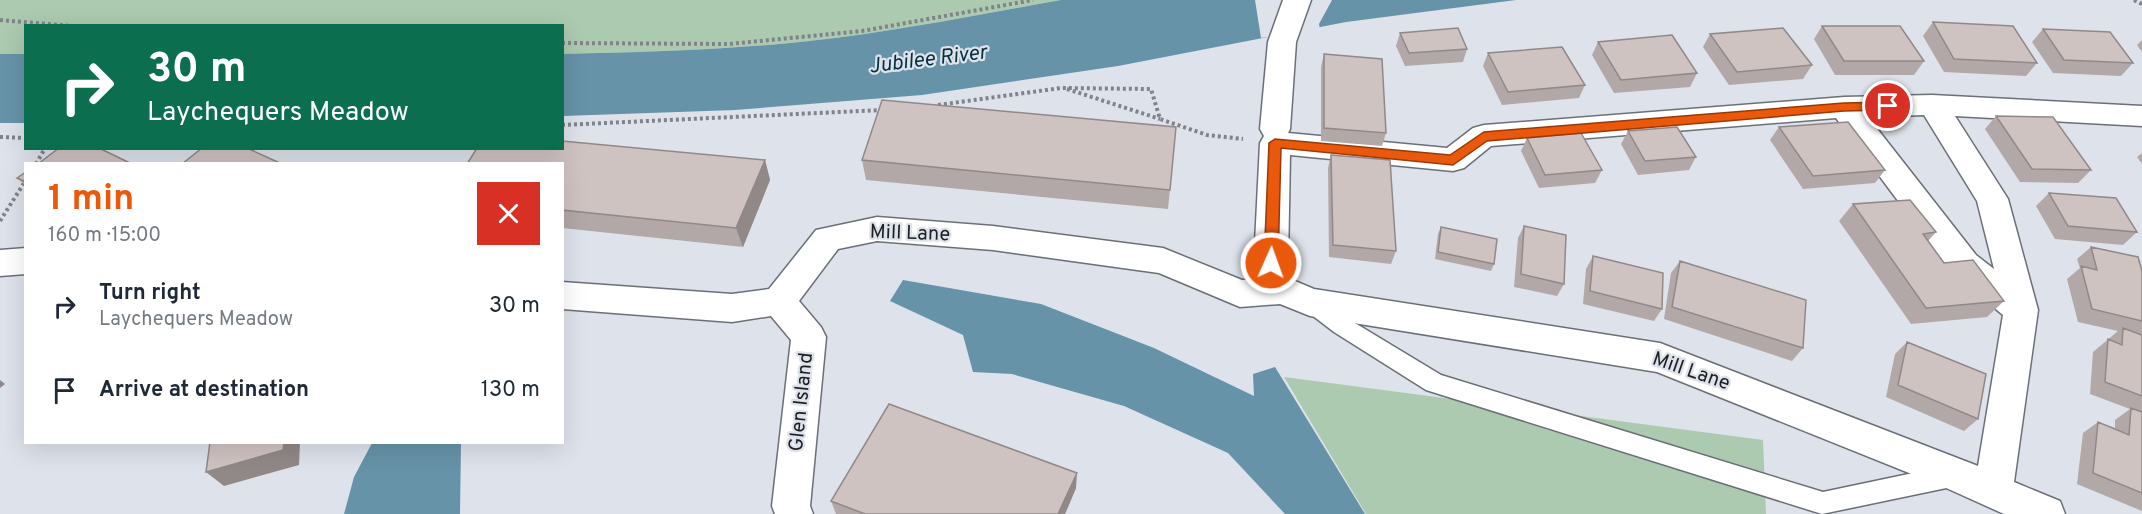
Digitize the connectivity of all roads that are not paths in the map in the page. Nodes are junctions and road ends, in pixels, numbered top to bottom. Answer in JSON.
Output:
{"nodes":[{"id":1,"x":1297,"y":0,"type":"edge"},
{"id":2,"x":1932,"y":105,"type":"junction"},
{"id":3,"x":1844,"y":107,"type":"junction"},
{"id":4,"x":2142,"y":116,"type":"edge"},
{"id":5,"x":1275,"y":136,"type":"junction"},
{"id":6,"x":24,"y":261,"type":"edge"},
{"id":7,"x":0,"y":263,"type":"edge"},
{"id":8,"x":564,"y":295,"type":"edge"},
{"id":9,"x":1296,"y":296,"type":"junction"},
{"id":10,"x":779,"y":301,"type":"junction"},
{"id":11,"x":2021,"y":310,"type":"junction"},
{"id":12,"x":1957,"y":475,"type":"junction"},
{"id":13,"x":1993,"y":491,"type":"junction"},
{"id":14,"x":794,"y":514,"type":"edge"},
{"id":15,"x":2046,"y":514,"type":"edge"}],
"edges":[{"from":1,"to":5,"type":"street"},
{"from":2,"to":3,"type":"street"},
{"from":2,"to":4,"type":"street"},
{"from":2,"to":11,"type":"street"},
{"from":3,"to":5,"type":"street"},
{"from":3,"to":11,"type":"street"},
{"from":5,"to":9,"type":"street"},
{"from":6,"to":7,"type":"street"},
{"from":8,"to":10,"type":"street"},
{"from":9,"to":10,"type":"street","name":"Mill Lane"},
{"from":9,"to":12,"type":"street","name":"Mill Lane"},
{"from":9,"to":12,"type":"lane"},
{"from":10,"to":14,"type":"street","name":"Glen Island"},
{"from":11,"to":13,"type":"street"},
{"from":12,"to":13,"type":"street","name":"Mill Lane"},
{"from":13,"to":15,"type":"street","name":"Mill Lane"}]}
